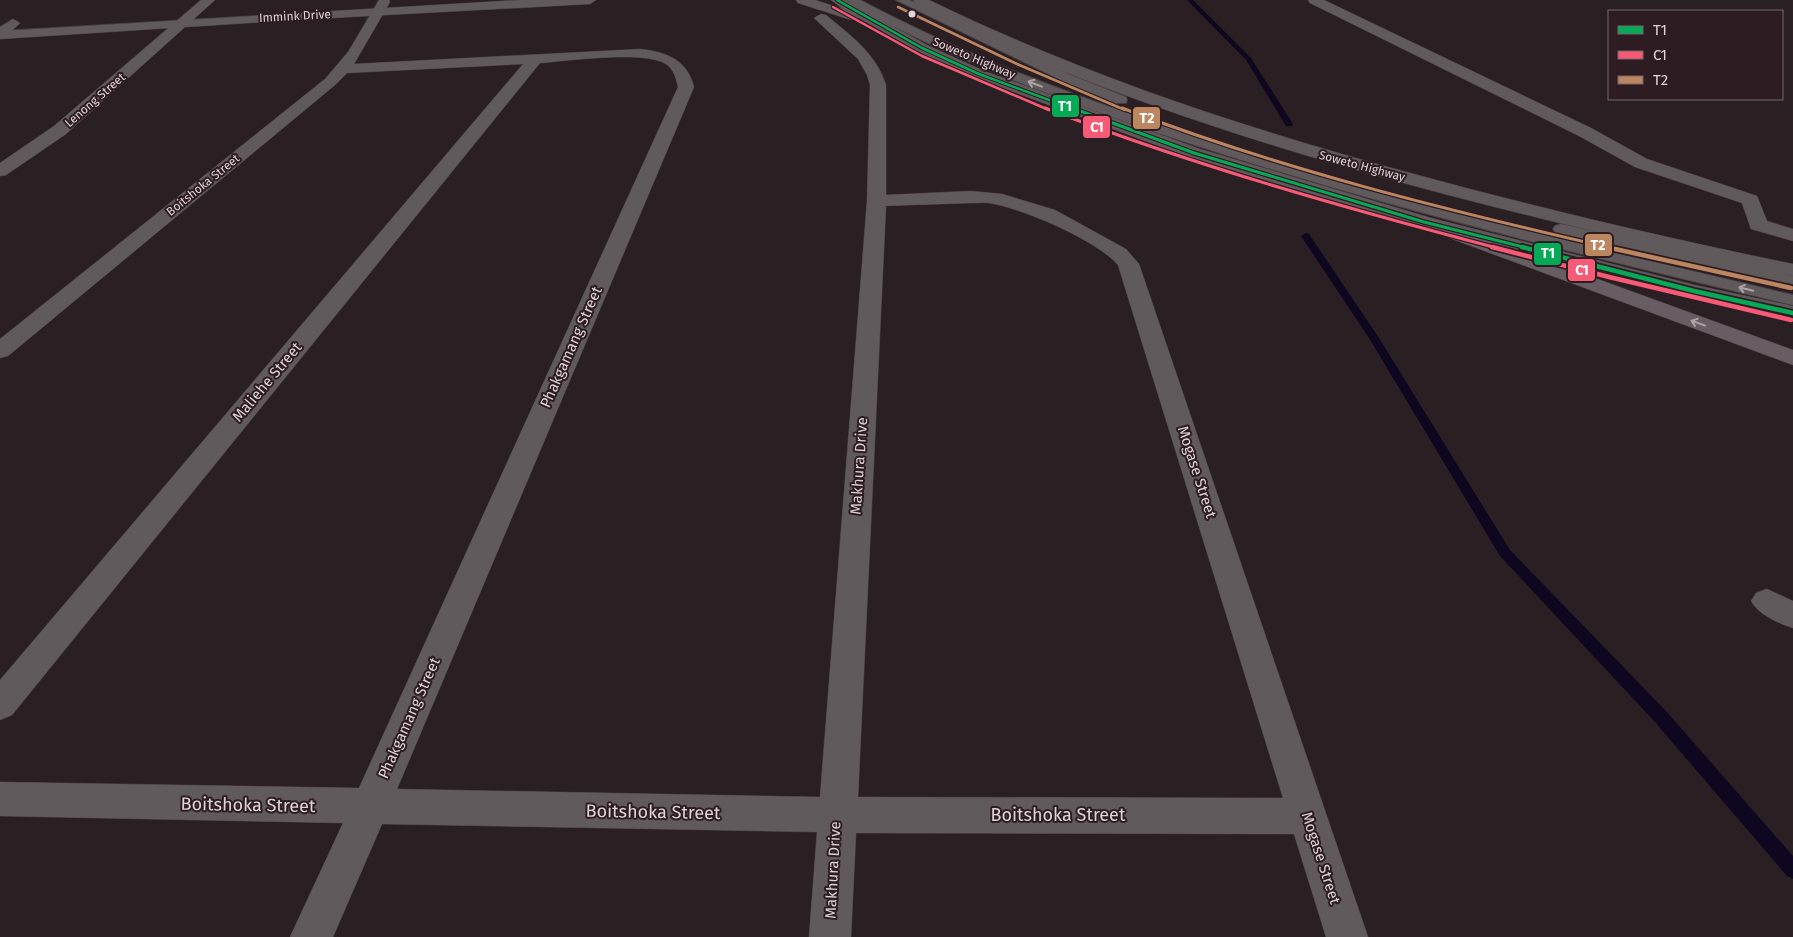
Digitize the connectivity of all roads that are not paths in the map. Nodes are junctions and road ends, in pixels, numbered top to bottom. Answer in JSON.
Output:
{"nodes":[{"id":1,"x":209,"y":0,"type":"edge"},
{"id":2,"x":413,"y":0,"type":"edge"},
{"id":3,"x":590,"y":0,"type":"edge"},
{"id":4,"x":852,"y":0,"type":"edge"},
{"id":5,"x":901,"y":0,"type":"edge"},
{"id":6,"x":919,"y":0,"type":"edge"},
{"id":7,"x":1314,"y":0,"type":"edge"},
{"id":8,"x":491,"y":2,"type":"edge"},
{"id":9,"x":820,"y":6,"type":"edge"},
{"id":10,"x":382,"y":7,"type":"junction"},
{"id":11,"x":190,"y":17,"type":"junction"},
{"id":12,"x":7,"y":24,"type":"edge"},
{"id":13,"x":889,"y":31,"type":"junction"},
{"id":14,"x":0,"y":34,"type":"edge"},
{"id":15,"x":535,"y":59,"type":"junction"},
{"id":16,"x":344,"y":69,"type":"junction"},
{"id":17,"x":0,"y":171,"type":"edge"},
{"id":18,"x":877,"y":200,"type":"junction"},
{"id":19,"x":1424,"y":222,"type":"junction"},
{"id":20,"x":1793,"y":235,"type":"edge"},
{"id":21,"x":1793,"y":270,"type":"edge"},
{"id":22,"x":1793,"y":281,"type":"edge"},
{"id":23,"x":1793,"y":300,"type":"edge"},
{"id":24,"x":1793,"y":313,"type":"edge"},
{"id":25,"x":0,"y":351,"type":"edge"},
{"id":26,"x":1793,"y":358,"type":"edge"},
{"id":27,"x":1767,"y":600,"type":"dead end"},
{"id":28,"x":1793,"y":616,"type":"edge"},
{"id":29,"x":0,"y":706,"type":"edge"},
{"id":30,"x":0,"y":799,"type":"edge"},
{"id":31,"x":370,"y":807,"type":"junction"},
{"id":32,"x":836,"y":815,"type":"junction"},
{"id":33,"x":1307,"y":816,"type":"junction"},
{"id":34,"x":311,"y":937,"type":"edge"},
{"id":35,"x":830,"y":937,"type":"edge"},
{"id":36,"x":1347,"y":937,"type":"edge"}],
"edges":[{"from":1,"to":11,"type":"street","name":"Lenong Street"},
{"from":2,"to":10,"type":"street","name":"Immink Drive"},
{"from":3,"to":8,"type":"street","name":"Immink Drive"},
{"from":23,"to":4,"type":"lane","name":"Soweto Highway","one_way":true},
{"from":5,"to":22,"type":"lane","name":"Soweto Highway"},
{"from":6,"to":21,"type":"street","name":"Soweto Highway"},
{"from":7,"to":20,"type":"street"},
{"from":8,"to":10,"type":"street","name":"Immink Drive"},
{"from":9,"to":13,"type":"street","name":"Soweto Highway"},
{"from":9,"to":13,"type":"street"},
{"from":9,"to":18,"type":"street","name":"Makhura Drive"},
{"from":10,"to":11,"type":"street","name":"Immink Drive"},
{"from":10,"to":16,"type":"street","name":"Boitshoka Street"},
{"from":11,"to":12,"type":"street","name":"Immink Drive"},
{"from":11,"to":14,"type":"street","name":"Immink Drive"},
{"from":11,"to":17,"type":"street","name":"Lenong Street"},
{"from":12,"to":14,"type":"street"},
{"from":13,"to":19,"type":"street","name":"Soweto Highway"},
{"from":15,"to":16,"type":"street","name":"Phakgamang Street"},
{"from":15,"to":29,"type":"street","name":"Maliehe Street"},
{"from":15,"to":31,"type":"street","name":"Phakgamang Street"},
{"from":16,"to":25,"type":"street","name":"Boitshoka Street"},
{"from":18,"to":32,"type":"street","name":"Makhura Drive"},
{"from":18,"to":33,"type":"street","name":"Mogase Street"},
{"from":19,"to":24,"type":"street","name":"Soweto Highway"},
{"from":26,"to":19,"type":"highway","one_way":true},
{"from":27,"to":28,"type":"street"},
{"from":30,"to":31,"type":"street","name":"Boitshoka Street"},
{"from":31,"to":32,"type":"street","name":"Boitshoka Street"},
{"from":31,"to":34,"type":"street","name":"Phakgamang Street"},
{"from":32,"to":33,"type":"street","name":"Boitshoka Street"},
{"from":32,"to":35,"type":"street","name":"Makhura Drive"},
{"from":33,"to":36,"type":"street","name":"Mogase Street"}]}
